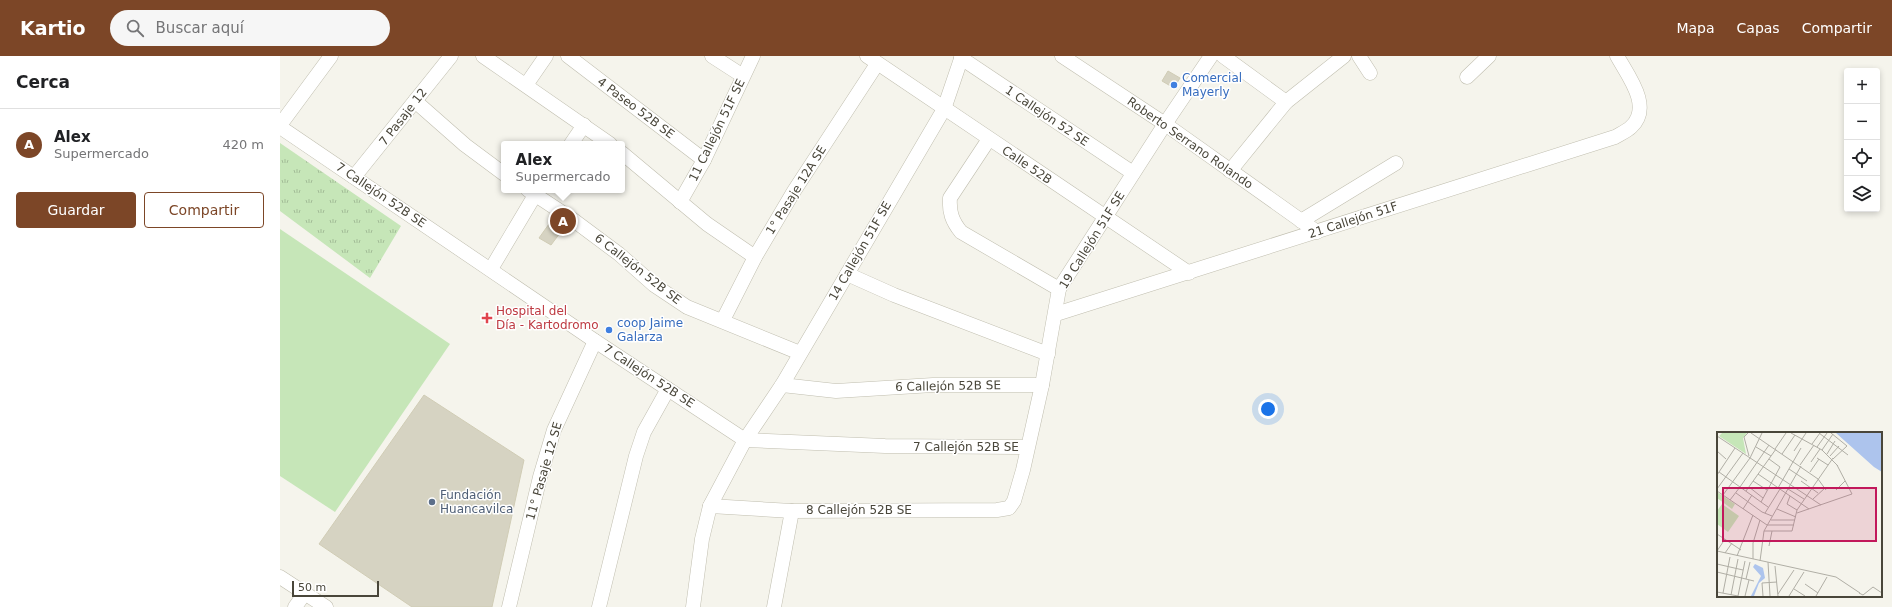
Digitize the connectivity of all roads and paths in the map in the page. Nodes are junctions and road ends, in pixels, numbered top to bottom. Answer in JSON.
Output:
{"nodes":[{"id":1,"x":331,"y":56,"type":"edge"},
{"id":2,"x":451,"y":56,"type":"edge"},
{"id":3,"x":483,"y":56,"type":"edge"},
{"id":4,"x":546,"y":56,"type":"edge"},
{"id":5,"x":568,"y":56,"type":"edge"},
{"id":6,"x":712,"y":56,"type":"edge"},
{"id":7,"x":753,"y":56,"type":"edge"},
{"id":8,"x":1062,"y":56,"type":"edge"},
{"id":9,"x":1211,"y":56,"type":"edge"},
{"id":10,"x":1223,"y":56,"type":"edge"},
{"id":11,"x":1344,"y":56,"type":"edge"},
{"id":12,"x":1359,"y":56,"type":"edge"},
{"id":13,"x":1489,"y":56,"type":"edge"},
{"id":14,"x":1617,"y":56,"type":"edge"},
{"id":15,"x":961,"y":57,"type":"edge"},
{"id":16,"x":872,"y":60,"type":"edge"},
{"id":17,"x":1370,"y":73,"type":"dead end"},
{"id":18,"x":743,"y":76,"type":"junction"},
{"id":19,"x":1467,"y":77,"type":"dead end"},
{"id":20,"x":526,"y":85,"type":"junction"},
{"id":21,"x":415,"y":101,"type":"junction"},
{"id":22,"x":1286,"y":102,"type":"junction"},
{"id":23,"x":944,"y":109,"type":"junction"},
{"id":24,"x":1165,"y":124,"type":"junction"},
{"id":25,"x":584,"y":125,"type":"junction"},
{"id":26,"x":280,"y":126,"type":"edge"},
{"id":27,"x":989,"y":139,"type":"junction"},
{"id":28,"x":573,"y":141,"type":"edge"},
{"id":29,"x":606,"y":141,"type":"edge"},
{"id":30,"x":625,"y":156,"type":"edge"},
{"id":31,"x":704,"y":160,"type":"junction"},
{"id":32,"x":1396,"y":163,"type":"dead end"},
{"id":33,"x":1230,"y":171,"type":"junction"},
{"id":34,"x":501,"y":172,"type":"edge"},
{"id":35,"x":1133,"y":173,"type":"junction"},
{"id":36,"x":354,"y":177,"type":"junction"},
{"id":37,"x":533,"y":193,"type":"edge"},
{"id":38,"x":535,"y":193,"type":"edge"},
{"id":39,"x":680,"y":202,"type":"junction"},
{"id":40,"x":1105,"y":218,"type":"junction"},
{"id":41,"x":1301,"y":221,"type":"junction"},
{"id":42,"x":1317,"y":232,"type":"junction"},
{"id":43,"x":755,"y":257,"type":"junction"},
{"id":44,"x":490,"y":269,"type":"junction"},
{"id":45,"x":1189,"y":273,"type":"junction"},
{"id":46,"x":847,"y":274,"type":"junction"},
{"id":47,"x":1060,"y":289,"type":"junction"},
{"id":48,"x":1056,"y":314,"type":"junction"},
{"id":49,"x":722,"y":320,"type":"junction"},
{"id":50,"x":596,"y":341,"type":"junction"},
{"id":51,"x":800,"y":353,"type":"junction"},
{"id":52,"x":1048,"y":354,"type":"junction"},
{"id":53,"x":782,"y":385,"type":"junction"},
{"id":54,"x":1042,"y":385,"type":"junction"},
{"id":55,"x":668,"y":389,"type":"junction"},
{"id":56,"x":745,"y":440,"type":"junction"},
{"id":57,"x":1027,"y":447,"type":"junction"},
{"id":58,"x":710,"y":506,"type":"junction"},
{"id":59,"x":1008,"y":508,"type":"joint"},
{"id":60,"x":792,"y":510,"type":"junction"},
{"id":61,"x":280,"y":577,"type":"edge"},
{"id":62,"x":305,"y":593,"type":"junction"},
{"id":63,"x":295,"y":607,"type":"edge"},
{"id":64,"x":326,"y":607,"type":"edge"},
{"id":65,"x":509,"y":607,"type":"edge"},
{"id":66,"x":600,"y":607,"type":"edge"},
{"id":67,"x":693,"y":607,"type":"edge"},
{"id":68,"x":774,"y":607,"type":"edge"}],
"edges":[{"from":1,"to":26,"type":"street"},
{"from":2,"to":21,"type":"street","name":"7 Pasaje 12"},
{"from":3,"to":20,"type":"street"},
{"from":4,"to":20,"type":"street"},
{"from":5,"to":31,"type":"street","name":"4 Paseo 52B SE"},
{"from":6,"to":18,"type":"street"},
{"from":7,"to":18,"type":"street","name":"11 Callejón 51F SE"},
{"from":8,"to":24,"type":"street","name":"Roberto Serrano Rolando"},
{"from":9,"to":24,"type":"street","name":"19 Callejón 51F SE"},
{"from":10,"to":22,"type":"street"},
{"from":11,"to":22,"type":"street"},
{"from":12,"to":17,"type":"street"},
{"from":13,"to":19,"type":"street"},
{"from":14,"to":42,"type":"street","name":"21 Callejón 51F"},
{"from":15,"to":23,"type":"street","name":"14 Callejón 51F SE"},
{"from":15,"to":35,"type":"street","name":"1 Callejón 52 SE"},
{"from":16,"to":23,"type":"street","name":"Calle 52B"},
{"from":16,"to":43,"type":"street","name":"1° Pasaje 12A SE"},
{"from":18,"to":31,"type":"street","name":"11 Callejón 51F SE"},
{"from":20,"to":25,"type":"street"},
{"from":21,"to":34,"type":"street"},
{"from":21,"to":36,"type":"street","name":"7 Pasaje 12"},
{"from":22,"to":33,"type":"street"},
{"from":23,"to":27,"type":"street","name":"Calle 52B"},
{"from":23,"to":46,"type":"street","name":"14 Callejón 51F SE"},
{"from":24,"to":33,"type":"street","name":"Roberto Serrano Rolando"},
{"from":24,"to":35,"type":"street","name":"19 Callejón 51F SE"},
{"from":25,"to":28,"type":"street"},
{"from":25,"to":29,"type":"street"},
{"from":26,"to":36,"type":"street","name":"7 Callejón 52B SE"},
{"from":27,"to":40,"type":"street","name":"Calle 52B"},
{"from":27,"to":47,"type":"street"},
{"from":30,"to":39,"type":"street"},
{"from":31,"to":39,"type":"street","name":"11 Callejón 51F SE"},
{"from":32,"to":41,"type":"street"},
{"from":33,"to":41,"type":"street","name":"Roberto Serrano Rolando"},
{"from":35,"to":40,"type":"street","name":"19 Callejón 51F SE"},
{"from":36,"to":44,"type":"street","name":"7 Callejón 52B SE"},
{"from":37,"to":44,"type":"street"},
{"from":38,"to":49,"type":"street","name":"6 Callejón 52B SE"},
{"from":39,"to":43,"type":"street"},
{"from":40,"to":45,"type":"street","name":"Calle 52B"},
{"from":40,"to":47,"type":"street","name":"19 Callejón 51F SE"},
{"from":41,"to":42,"type":"street","name":"Roberto Serrano Rolando"},
{"from":42,"to":45,"type":"street","name":"21 Callejón 51F"},
{"from":43,"to":49,"type":"street","name":"1° Pasaje 12A SE"},
{"from":44,"to":50,"type":"street","name":"7 Callejón 52B SE"},
{"from":45,"to":48,"type":"street","name":"21 Callejón 51F"},
{"from":46,"to":51,"type":"street","name":"14 Callejón 51F SE"},
{"from":46,"to":52,"type":"street"},
{"from":47,"to":48,"type":"street","name":"19 Callejón 51F SE"},
{"from":48,"to":52,"type":"street","name":"19 Callejón 51F SE"},
{"from":49,"to":51,"type":"street","name":"6 Callejón 52B SE"},
{"from":50,"to":55,"type":"street","name":"7 Callejón 52B SE"},
{"from":50,"to":65,"type":"street","name":"11° Pasaje 12 SE"},
{"from":51,"to":53,"type":"street","name":"14 Callejón 51F SE"},
{"from":52,"to":54,"type":"street","name":"19 Callejón 51F SE"},
{"from":53,"to":54,"type":"street","name":"6 Callejón 52B SE"},
{"from":53,"to":56,"type":"street","name":"14 Callejón 51F SE"},
{"from":54,"to":57,"type":"street","name":"19 Callejón 51F SE"},
{"from":55,"to":56,"type":"street","name":"7 Callejón 52B SE"},
{"from":55,"to":66,"type":"street"},
{"from":56,"to":57,"type":"street","name":"7 Callejón 52B SE"},
{"from":56,"to":58,"type":"street","name":"14 Callejón 51F SE"},
{"from":57,"to":59,"type":"street","name":"19 Callejón 51F SE"},
{"from":58,"to":60,"type":"street","name":"8 Callejón 52B SE"},
{"from":58,"to":67,"type":"street","name":"14 Callejón 51F SE"},
{"from":59,"to":60,"type":"street","name":"8 Callejón 52B SE"},
{"from":60,"to":68,"type":"street"},
{"from":61,"to":62,"type":"street"},
{"from":62,"to":63,"type":"street"},
{"from":62,"to":64,"type":"street"}]}
